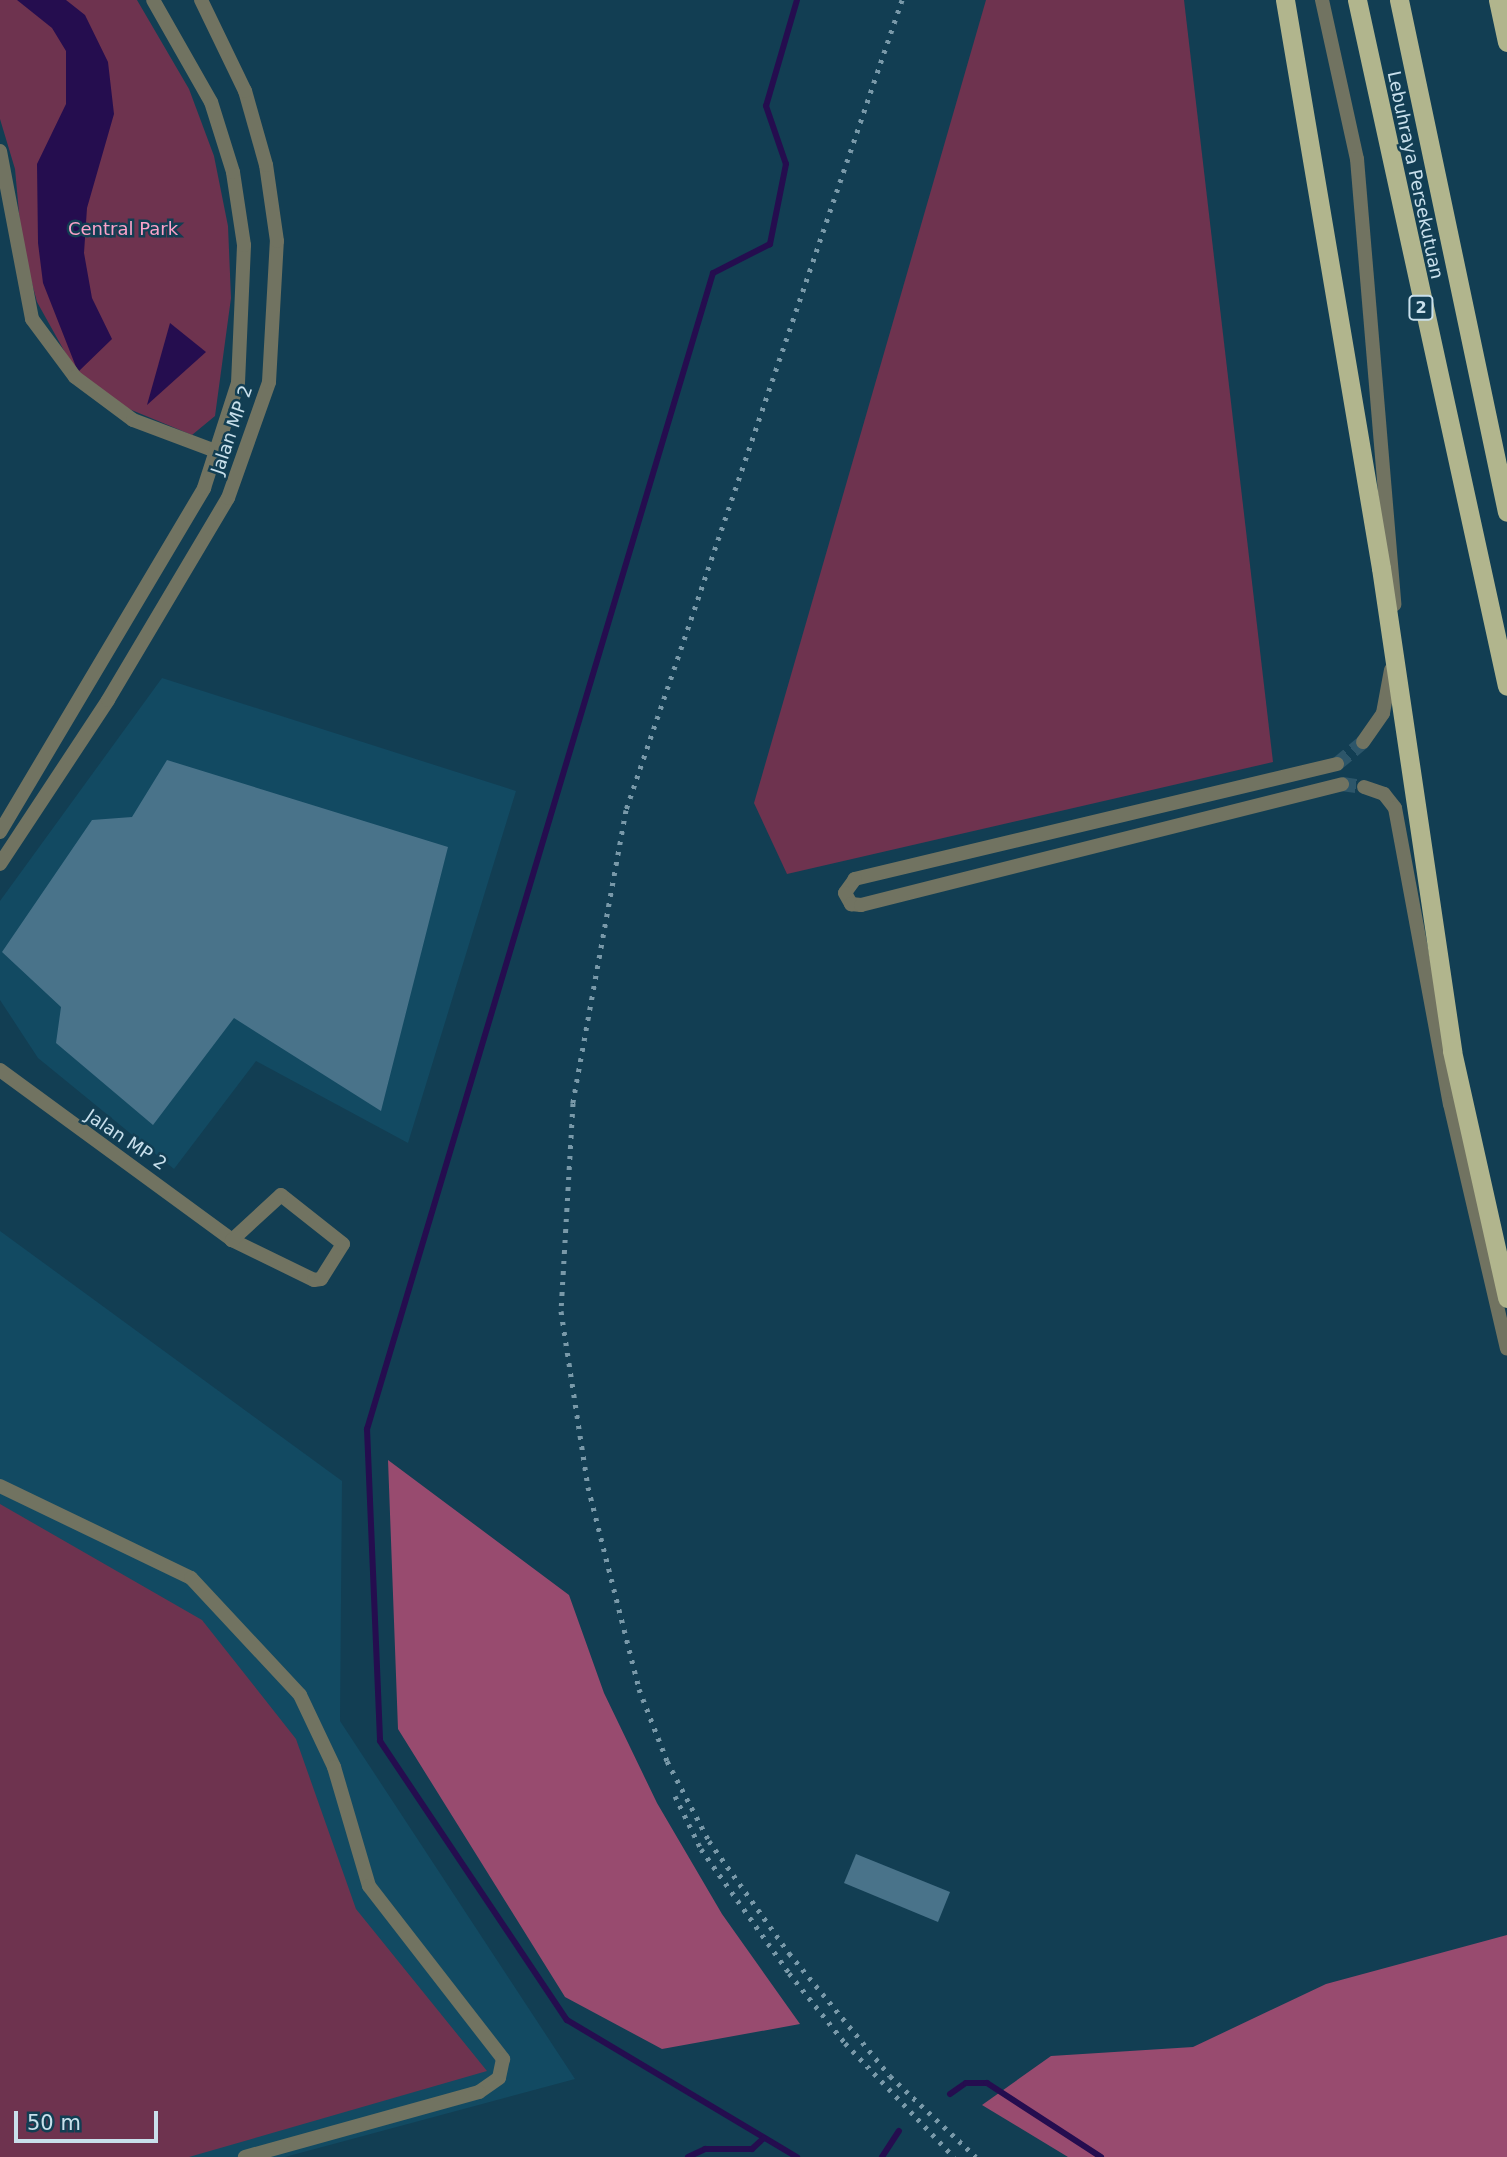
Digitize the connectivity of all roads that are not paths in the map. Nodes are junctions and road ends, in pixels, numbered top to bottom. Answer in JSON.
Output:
{"nodes":[{"id":1,"x":153,"y":0,"type":"edge"},
{"id":2,"x":201,"y":0,"type":"edge"},
{"id":3,"x":1286,"y":0,"type":"edge"},
{"id":4,"x":1322,"y":0,"type":"edge"},
{"id":5,"x":1357,"y":0,"type":"edge"},
{"id":6,"x":1399,"y":0,"type":"edge"},
{"id":7,"x":1498,"y":0,"type":"edge"},
{"id":8,"x":1507,"y":42,"type":"edge"},
{"id":9,"x":0,"y":151,"type":"edge"},
{"id":10,"x":218,"y":452,"type":"junction"},
{"id":11,"x":1507,"y":512,"type":"edge"},
{"id":12,"x":1507,"y":686,"type":"edge"},
{"id":13,"x":1363,"y":742,"type":"tunnel mouth"},
{"id":14,"x":1337,"y":764,"type":"tunnel mouth"},
{"id":15,"x":1342,"y":784,"type":"tunnel mouth"},
{"id":16,"x":1364,"y":787,"type":"tunnel mouth"},
{"id":17,"x":0,"y":832,"type":"edge"},
{"id":18,"x":0,"y":864,"type":"edge"},
{"id":19,"x":0,"y":1070,"type":"edge"},
{"id":20,"x":232,"y":1240,"type":"junction"},
{"id":21,"x":1507,"y":1298,"type":"edge"},
{"id":22,"x":1507,"y":1348,"type":"edge"},
{"id":23,"x":0,"y":1486,"type":"edge"},
{"id":24,"x":245,"y":2157,"type":"edge"}],
"edges":[{"from":1,"to":10,"type":"street","name":"Jalan MP 2"},
{"from":2,"to":18,"type":"street","name":"Jalan MP 2"},
{"from":3,"to":21,"type":"highway","bridge":true},
{"from":4,"to":13,"type":"street"},
{"from":5,"to":12,"type":"highway","name":"Lebuhraya Persekutuan","number":"2"},
{"from":6,"to":11,"type":"highway","name":"Lebuhraya Persekutuan","number":"2"},
{"from":7,"to":8,"type":"highway"},
{"from":9,"to":10,"type":"street"},
{"from":10,"to":17,"type":"street","name":"Jalan MP 2"},
{"from":14,"to":15,"type":"street"},
{"from":16,"to":22,"type":"street"},
{"from":19,"to":20,"type":"street","name":"Jalan MP 2"},
{"from":20,"to":20,"type":"street","name":"Jalan MP 2"},
{"from":23,"to":24,"type":"street"}]}
